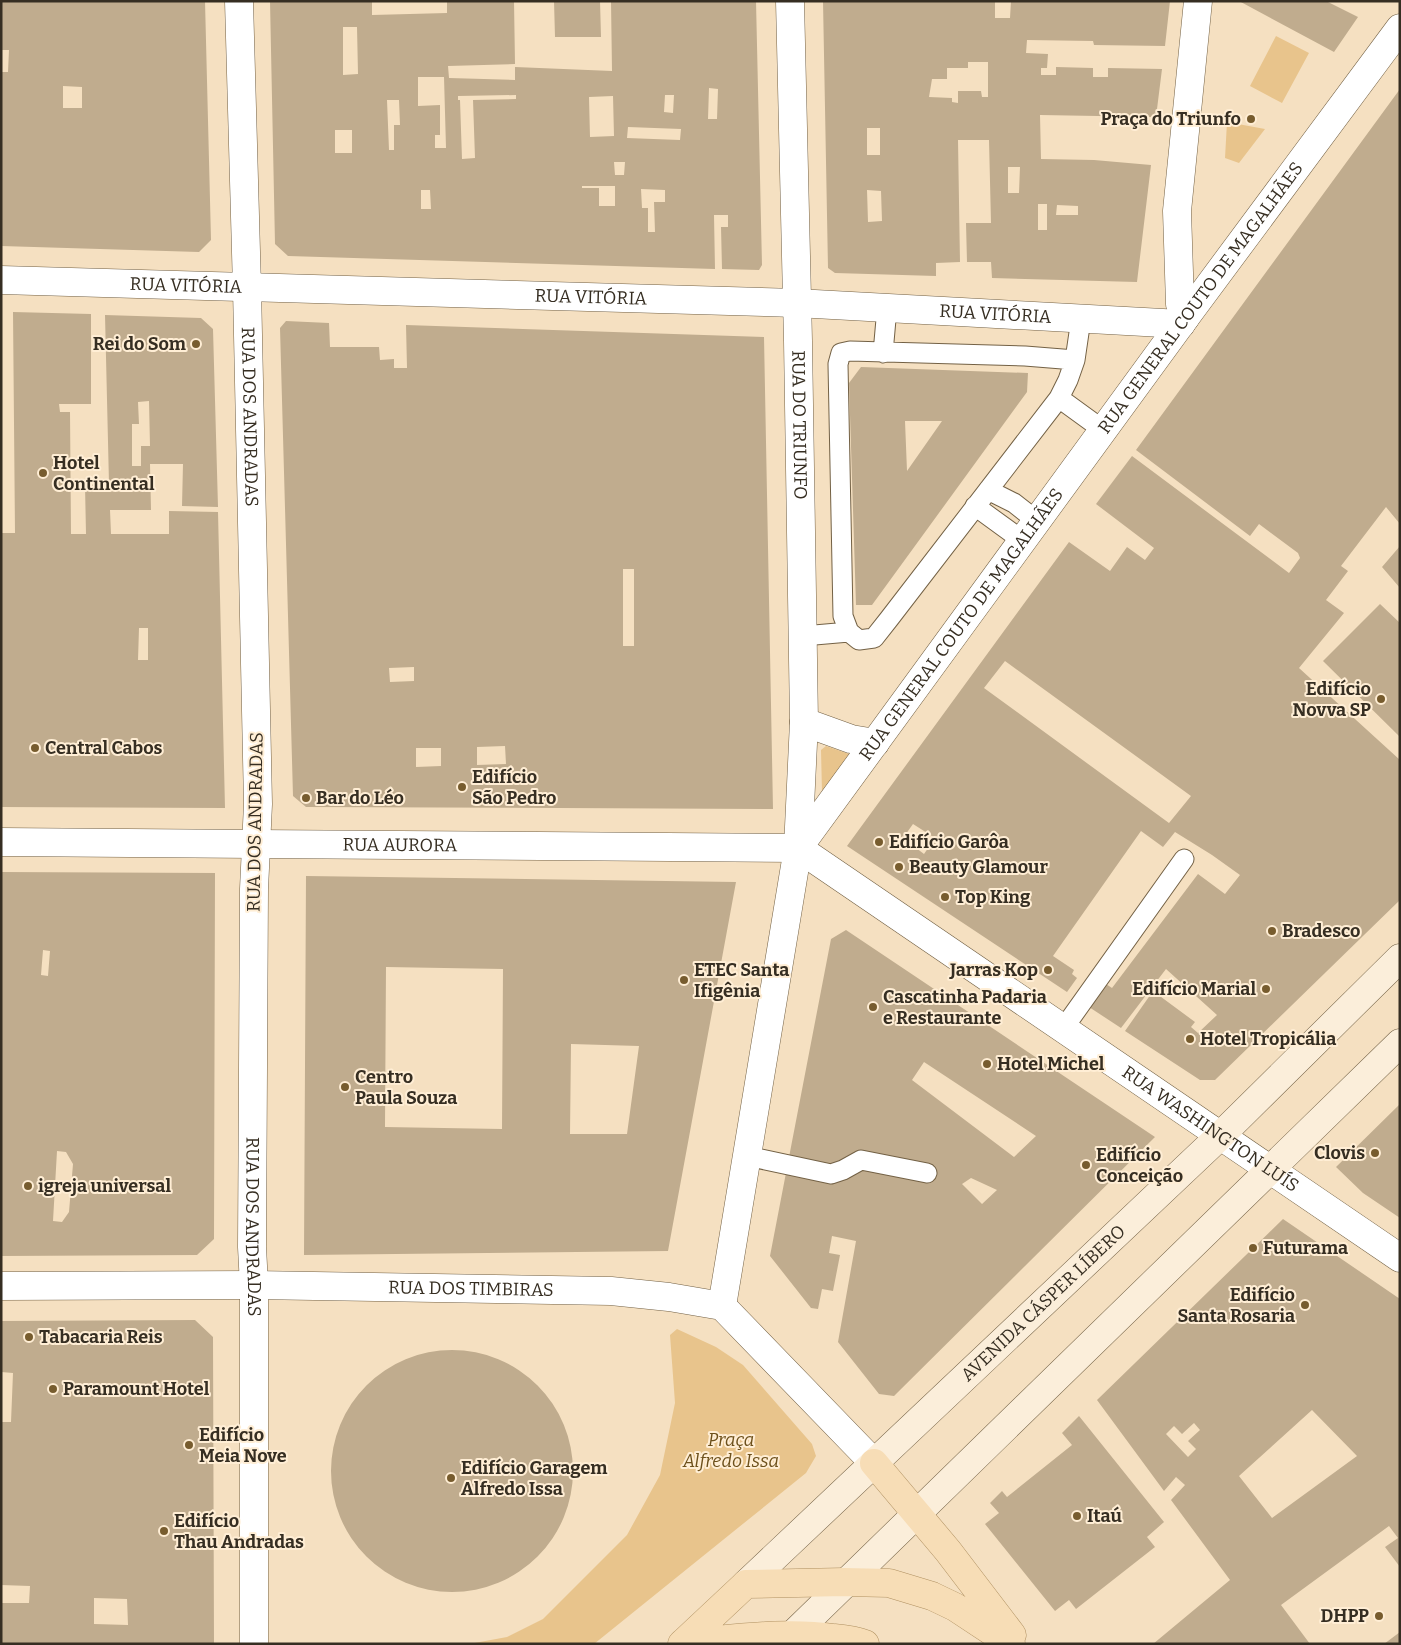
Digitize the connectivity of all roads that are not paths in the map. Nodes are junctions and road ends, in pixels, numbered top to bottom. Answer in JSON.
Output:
{"nodes":[{"id":1,"x":239,"y":1,"type":"edge"},
{"id":2,"x":790,"y":1,"type":"edge"},
{"id":3,"x":1198,"y":1,"type":"edge"},
{"id":4,"x":1400,"y":28,"type":"edge"},
{"id":5,"x":1,"y":280,"type":"edge"},
{"id":6,"x":247,"y":288,"type":"junction"},
{"id":7,"x":796,"y":303,"type":"junction"},
{"id":8,"x":886,"y":308,"type":"junction"},
{"id":9,"x":1081,"y":319,"type":"junction"},
{"id":10,"x":1183,"y":321,"type":"junction"},
{"id":11,"x":883,"y":353,"type":"junction"},
{"id":12,"x":1074,"y":360,"type":"junction"},
{"id":13,"x":1059,"y":398,"type":"junction"},
{"id":14,"x":1103,"y":430,"type":"junction"},
{"id":15,"x":988,"y":490,"type":"junction"},
{"id":16,"x":975,"y":506,"type":"junction"},
{"id":17,"x":1030,"y":531,"type":"junction"},
{"id":18,"x":849,"y":632,"type":"junction"},
{"id":19,"x":803,"y":636,"type":"junction"},
{"id":20,"x":804,"y":722,"type":"junction"},
{"id":21,"x":875,"y":743,"type":"junction"},
{"id":22,"x":1,"y":842,"type":"edge"},
{"id":23,"x":257,"y":843,"type":"junction"},
{"id":24,"x":798,"y":848,"type":"junction"},
{"id":25,"x":1184,"y":859,"type":"dead end"},
{"id":26,"x":1400,"y":958,"type":"edge"},
{"id":27,"x":1063,"y":1029,"type":"junction"},
{"id":28,"x":1400,"y":1043,"type":"edge"},
{"id":29,"x":1220,"y":1136,"type":"junction"},
{"id":30,"x":747,"y":1156,"type":"junction"},
{"id":31,"x":1269,"y":1170,"type":"junction"},
{"id":32,"x":927,"y":1173,"type":"dead end"},
{"id":33,"x":1400,"y":1258,"type":"edge"},
{"id":34,"x":254,"y":1284,"type":"junction"},
{"id":35,"x":1,"y":1286,"type":"edge"},
{"id":36,"x":722,"y":1306,"type":"junction"},
{"id":37,"x":874,"y":1463,"type":"junction"},
{"id":38,"x":917,"y":1513,"type":"junction"},
{"id":39,"x":844,"y":1582,"type":"junction"},
{"id":40,"x":746,"y":1584,"type":"junction"},
{"id":41,"x":788,"y":1639,"type":"edge"},
{"id":42,"x":683,"y":1643,"type":"edge"},
{"id":43,"x":254,"y":1644,"type":"edge"},
{"id":44,"x":865,"y":1644,"type":"edge"},
{"id":45,"x":1011,"y":1644,"type":"edge"},
{"id":46,"x":1019,"y":1644,"type":"edge"}],
"edges":[{"from":1,"to":6,"type":"street","name":"RUA DOS ANDRADAS"},
{"from":2,"to":7,"type":"street","name":"RUA DO TRIUNFO"},
{"from":3,"to":10,"type":"street"},
{"from":4,"to":10,"type":"street","name":"RUA GENERAL COUTO DE MAGALHÃES"},
{"from":5,"to":6,"type":"street","name":"RUA VITÓRIA"},
{"from":6,"to":7,"type":"street","name":"RUA VITÓRIA"},
{"from":6,"to":23,"type":"street","name":"RUA DOS ANDRADAS"},
{"from":7,"to":8,"type":"street","name":"RUA VITÓRIA"},
{"from":7,"to":19,"type":"street","name":"RUA DO TRIUNFO"},
{"from":8,"to":9,"type":"street","name":"RUA VITÓRIA"},
{"from":8,"to":11,"type":"lane"},
{"from":9,"to":10,"type":"street","name":"RUA VITÓRIA"},
{"from":9,"to":12,"type":"lane"},
{"from":10,"to":14,"type":"street","name":"RUA GENERAL COUTO DE MAGALHÃES"},
{"from":11,"to":12,"type":"lane"},
{"from":11,"to":18,"type":"lane"},
{"from":12,"to":13,"type":"lane"},
{"from":13,"to":14,"type":"lane"},
{"from":13,"to":15,"type":"lane"},
{"from":14,"to":17,"type":"street","name":"RUA GENERAL COUTO DE MAGALHÃES"},
{"from":15,"to":16,"type":"lane"},
{"from":15,"to":17,"type":"lane"},
{"from":16,"to":17,"type":"lane"},
{"from":16,"to":18,"type":"lane"},
{"from":17,"to":21,"type":"street","name":"RUA GENERAL COUTO DE MAGALHÃES"},
{"from":18,"to":19,"type":"lane"},
{"from":19,"to":20,"type":"street","name":"RUA DO TRIUNFO"},
{"from":20,"to":21,"type":"street"},
{"from":20,"to":24,"type":"street","name":"RUA DO TRIUNFO"},
{"from":21,"to":24,"type":"street","name":"RUA GENERAL COUTO DE MAGALHÃES"},
{"from":22,"to":23,"type":"street","name":"RUA AURORA"},
{"from":23,"to":24,"type":"street","name":"RUA AURORA"},
{"from":23,"to":34,"type":"street","name":"RUA DOS ANDRADAS"},
{"from":24,"to":27,"type":"street","name":"RUA WASHINGTON LUÍS"},
{"from":24,"to":30,"type":"street","name":"RUA GENERAL COUTO DE MAGALHÃES"},
{"from":25,"to":27,"type":"lane"},
{"from":26,"to":29,"type":"main road","name":"AVENIDA CÁSPER LÍBERO"},
{"from":27,"to":29,"type":"street","name":"RUA WASHINGTON LUÍS"},
{"from":28,"to":31,"type":"main road"},
{"from":29,"to":31,"type":"street","name":"RUA WASHINGTON LUÍS"},
{"from":29,"to":37,"type":"main road","name":"AVENIDA CÁSPER LÍBERO"},
{"from":30,"to":32,"type":"lane"},
{"from":30,"to":36,"type":"street","name":"RUA GENERAL COUTO DE MAGALHÃES"},
{"from":31,"to":33,"type":"street","name":"RUA WASHINGTON LUÍS"},
{"from":31,"to":38,"type":"main road"},
{"from":34,"to":35,"type":"street","name":"RUA DOS TIMBIRAS"},
{"from":34,"to":36,"type":"street","name":"RUA DOS TIMBIRAS"},
{"from":34,"to":43,"type":"street","name":"RUA DOS ANDRADAS"},
{"from":36,"to":37,"type":"street"},
{"from":37,"to":38,"type":"main road"},
{"from":37,"to":40,"type":"main road","name":"AVENIDA CÁSPER LÍBERO"},
{"from":38,"to":39,"type":"main road"},
{"from":38,"to":46,"type":"main road"},
{"from":39,"to":40,"type":"main road"},
{"from":39,"to":41,"type":"main road"},
{"from":39,"to":45,"type":"main road"},
{"from":40,"to":42,"type":"main road","name":"AVENIDA CÁSPER LÍBERO"},
{"from":41,"to":42,"type":"main road"},
{"from":41,"to":44,"type":"main road"}]}
